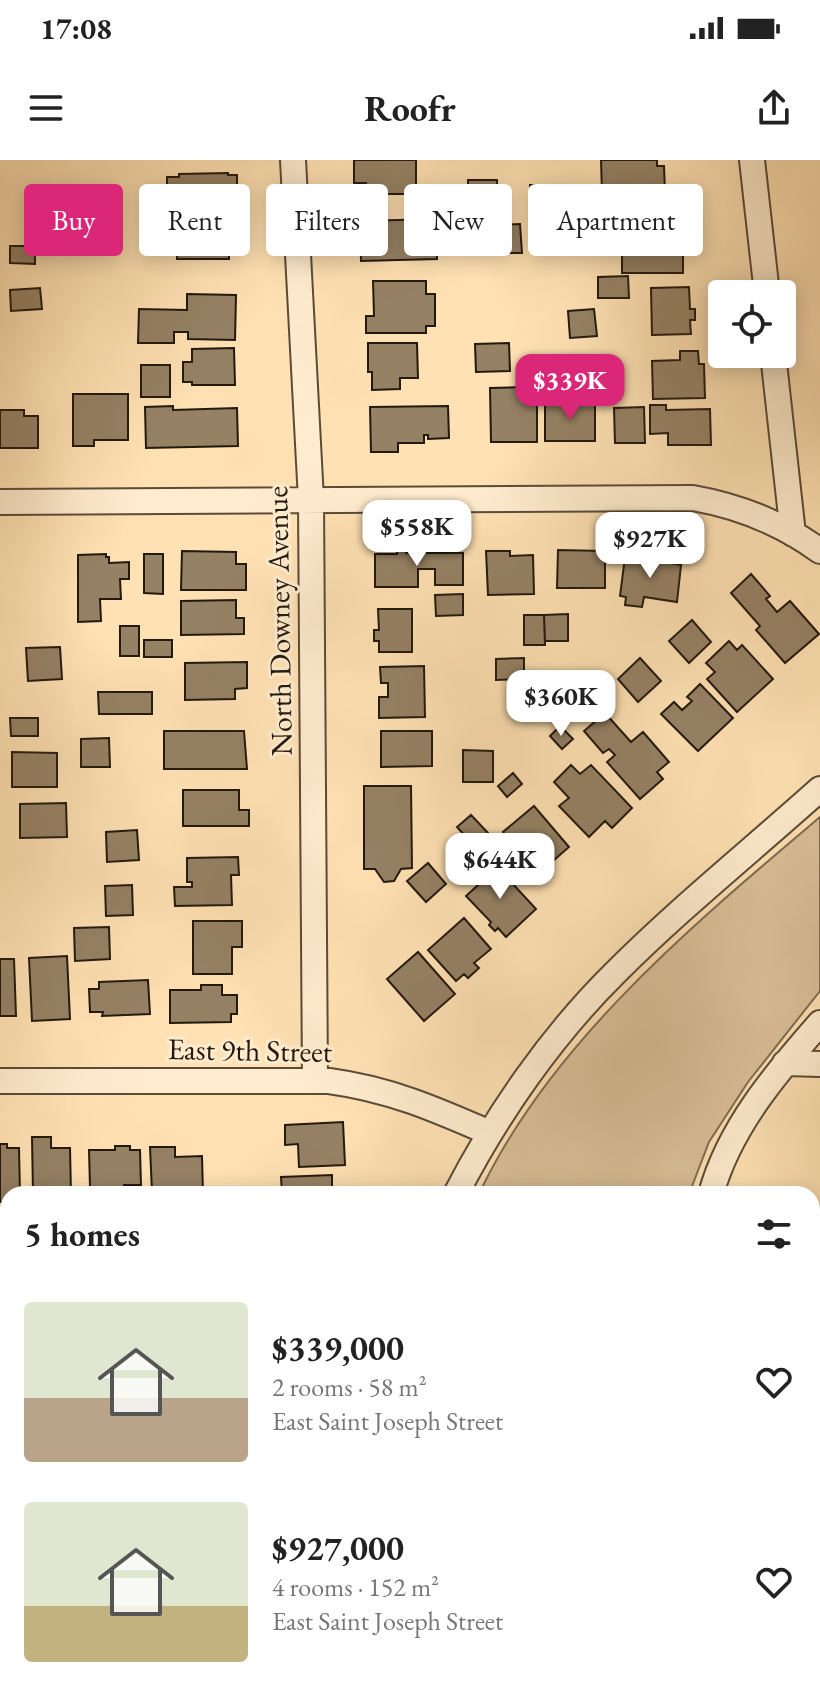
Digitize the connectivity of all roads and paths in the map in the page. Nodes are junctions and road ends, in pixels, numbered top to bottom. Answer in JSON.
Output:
{"nodes":[{"id":1,"x":293,"y":160,"type":"edge"},
{"id":2,"x":752,"y":160,"type":"edge"},
{"id":3,"x":765,"y":280,"type":"edge"},
{"id":4,"x":775,"y":368,"type":"edge"},
{"id":5,"x":311,"y":500,"type":"junction"},
{"id":6,"x":0,"y":502,"type":"edge"},
{"id":7,"x":793,"y":534,"type":"junction"},
{"id":8,"x":820,"y":551,"type":"edge"},
{"id":9,"x":820,"y":789,"type":"edge"},
{"id":10,"x":820,"y":1023,"type":"edge"},
{"id":11,"x":785,"y":1063,"type":"junction"},
{"id":12,"x":820,"y":1064,"type":"edge"},
{"id":13,"x":0,"y":1081,"type":"edge"},
{"id":14,"x":315,"y":1081,"type":"junction"},
{"id":15,"x":490,"y":1133,"type":"junction"},
{"id":16,"x":460,"y":1186,"type":"edge"},
{"id":17,"x":715,"y":1186,"type":"edge"}],
"edges":[{"from":1,"to":5,"type":"street","name":"North Downey Avenue"},
{"from":2,"to":3,"type":"street"},
{"from":4,"to":7,"type":"street"},
{"from":5,"to":6,"type":"street"},
{"from":5,"to":7,"type":"street"},
{"from":5,"to":14,"type":"street","name":"North Downey Avenue"},
{"from":7,"to":8,"type":"street"},
{"from":9,"to":15,"type":"street"},
{"from":10,"to":11,"type":"street"},
{"from":11,"to":12,"type":"street"},
{"from":11,"to":17,"type":"street"},
{"from":13,"to":14,"type":"street","name":"East 9th Street"},
{"from":14,"to":15,"type":"street","name":"East 9th Street"},
{"from":15,"to":16,"type":"street"}]}
